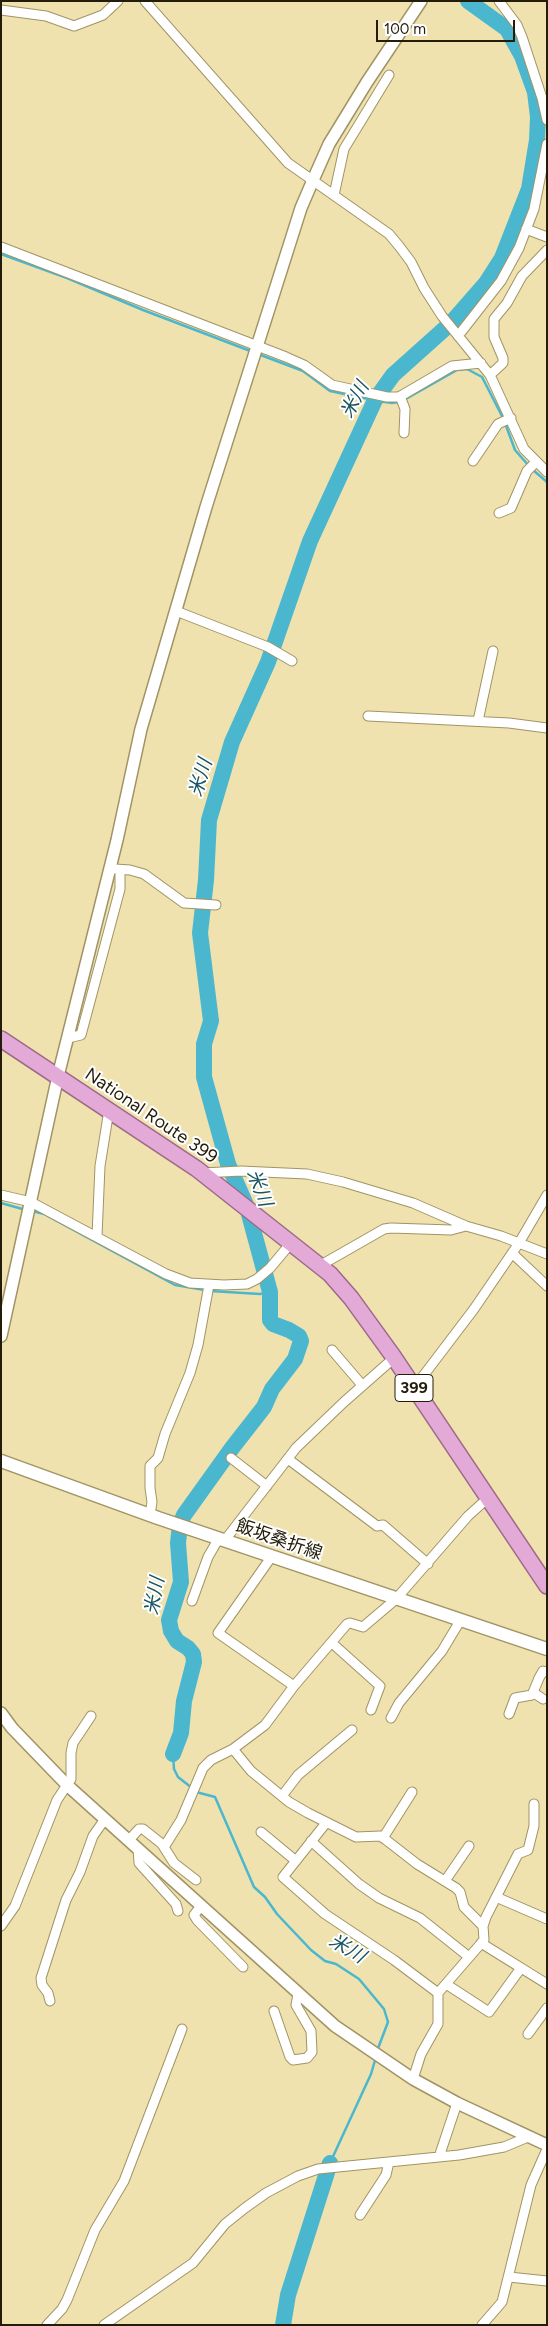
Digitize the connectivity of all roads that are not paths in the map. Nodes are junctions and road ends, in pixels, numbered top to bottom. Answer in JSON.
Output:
{"nodes":[{"id":1,"x":118,"y":1,"type":"edge"},
{"id":2,"x":145,"y":1,"type":"edge"},
{"id":3,"x":421,"y":1,"type":"edge"},
{"id":4,"x":500,"y":1,"type":"edge"},
{"id":5,"x":1,"y":10,"type":"edge"},
{"id":6,"x":389,"y":75,"type":"dead end"},
{"id":7,"x":547,"y":120,"type":"edge"},
{"id":8,"x":547,"y":144,"type":"edge"},
{"id":9,"x":313,"y":180,"type":"junction"},
{"id":10,"x":334,"y":195,"type":"junction"},
{"id":11,"x":526,"y":229,"type":"junction"},
{"id":12,"x":547,"y":237,"type":"edge"},
{"id":13,"x":1,"y":247,"type":"edge"},
{"id":14,"x":547,"y":250,"type":"edge"},
{"id":15,"x":457,"y":335,"type":"junction"},
{"id":16,"x":257,"y":347,"type":"junction"},
{"id":17,"x":481,"y":363,"type":"junction"},
{"id":18,"x":490,"y":375,"type":"junction"},
{"id":19,"x":402,"y":399,"type":"junction"},
{"id":20,"x":507,"y":420,"type":"junction"},
{"id":21,"x":404,"y":433,"type":"dead end"},
{"id":22,"x":473,"y":461,"type":"dead end"},
{"id":23,"x":533,"y":465,"type":"junction"},
{"id":24,"x":547,"y":472,"type":"edge"},
{"id":25,"x":499,"y":513,"type":"dead end"},
{"id":26,"x":176,"y":611,"type":"junction"},
{"id":27,"x":493,"y":652,"type":"dead end"},
{"id":28,"x":292,"y":661,"type":"dead end"},
{"id":29,"x":368,"y":716,"type":"dead end"},
{"id":30,"x":478,"y":722,"type":"junction"},
{"id":31,"x":547,"y":728,"type":"edge"},
{"id":32,"x":115,"y":869,"type":"junction"},
{"id":33,"x":207,"y":905,"type":"dead end"},
{"id":34,"x":1,"y":1039,"type":"edge"},
{"id":35,"x":58,"y":1076,"type":"junction"},
{"id":36,"x":109,"y":1110,"type":"junction"},
{"id":37,"x":203,"y":1173,"type":"junction"},
{"id":38,"x":1,"y":1195,"type":"edge"},
{"id":39,"x":547,"y":1195,"type":"edge"},
{"id":40,"x":31,"y":1204,"type":"junction"},
{"id":41,"x":466,"y":1226,"type":"junction"},
{"id":42,"x":97,"y":1236,"type":"junction"},
{"id":43,"x":292,"y":1242,"type":"junction"},
{"id":44,"x":519,"y":1243,"type":"junction"},
{"id":45,"x":512,"y":1253,"type":"junction"},
{"id":46,"x":547,"y":1254,"type":"edge"},
{"id":47,"x":320,"y":1265,"type":"junction"},
{"id":48,"x":547,"y":1286,"type":"edge"},
{"id":49,"x":208,"y":1289,"type":"junction"},
{"id":50,"x":1,"y":1336,"type":"edge"},
{"id":51,"x":332,"y":1350,"type":"dead end"},
{"id":52,"x":394,"y":1358,"type":"junction"},
{"id":53,"x":362,"y":1385,"type":"junction"},
{"id":54,"x":414,"y":1388,"type":"junction"},
{"id":55,"x":231,"y":1458,"type":"dead end"},
{"id":56,"x":288,"y":1459,"type":"junction"},
{"id":57,"x":1,"y":1461,"type":"edge"},
{"id":58,"x":267,"y":1486,"type":"junction"},
{"id":59,"x":488,"y":1498,"type":"junction"},
{"id":60,"x":150,"y":1515,"type":"junction"},
{"id":61,"x":222,"y":1539,"type":"junction"},
{"id":62,"x":272,"y":1556,"type":"junction"},
{"id":63,"x":428,"y":1564,"type":"junction"},
{"id":64,"x":547,"y":1586,"type":"edge"},
{"id":65,"x":396,"y":1599,"type":"junction"},
{"id":66,"x":192,"y":1601,"type":"dead end"},
{"id":67,"x":460,"y":1621,"type":"junction"},
{"id":68,"x":332,"y":1643,"type":"junction"},
{"id":69,"x":547,"y":1649,"type":"edge"},
{"id":70,"x":547,"y":1672,"type":"edge"},
{"id":71,"x":294,"y":1686,"type":"junction"},
{"id":72,"x":534,"y":1693,"type":"junction"},
{"id":73,"x":543,"y":1698,"type":"dead end"},
{"id":74,"x":371,"y":1710,"type":"dead end"},
{"id":75,"x":1,"y":1714,"type":"edge"},
{"id":76,"x":508,"y":1714,"type":"dead end"},
{"id":77,"x":91,"y":1716,"type":"dead end"},
{"id":78,"x":391,"y":1718,"type":"dead end"},
{"id":79,"x":352,"y":1730,"type":"dead end"},
{"id":80,"x":233,"y":1749,"type":"junction"},
{"id":81,"x":67,"y":1785,"type":"junction"},
{"id":82,"x":412,"y":1792,"type":"dead end"},
{"id":83,"x":282,"y":1796,"type":"junction"},
{"id":84,"x":534,"y":1804,"type":"dead end"},
{"id":85,"x":106,"y":1819,"type":"junction"},
{"id":86,"x":326,"y":1822,"type":"junction"},
{"id":87,"x":261,"y":1832,"type":"dead end"},
{"id":88,"x":384,"y":1838,"type":"junction"},
{"id":89,"x":129,"y":1840,"type":"junction"},
{"id":90,"x":311,"y":1841,"type":"junction"},
{"id":91,"x":162,"y":1844,"type":"junction"},
{"id":92,"x":469,"y":1846,"type":"dead end"},
{"id":93,"x":138,"y":1848,"type":"junction"},
{"id":94,"x":296,"y":1861,"type":"junction"},
{"id":95,"x":196,"y":1880,"type":"dead end"},
{"id":96,"x":445,"y":1881,"type":"junction"},
{"id":97,"x":496,"y":1897,"type":"junction"},
{"id":98,"x":201,"y":1906,"type":"junction"},
{"id":99,"x":178,"y":1911,"type":"dead end"},
{"id":100,"x":547,"y":1919,"type":"edge"},
{"id":101,"x":1,"y":1926,"type":"edge"},
{"id":102,"x":483,"y":1926,"type":"junction"},
{"id":103,"x":481,"y":1943,"type":"junction"},
{"id":104,"x":469,"y":1957,"type":"junction"},
{"id":105,"x":243,"y":1967,"type":"dead end"},
{"id":106,"x":521,"y":1968,"type":"junction"},
{"id":107,"x":446,"y":1984,"type":"junction"},
{"id":108,"x":547,"y":1984,"type":"edge"},
{"id":109,"x":438,"y":1993,"type":"junction"},
{"id":110,"x":298,"y":1994,"type":"junction"},
{"id":111,"x":50,"y":2001,"type":"dead end"},
{"id":112,"x":547,"y":2008,"type":"edge"},
{"id":113,"x":274,"y":2011,"type":"dead end"},
{"id":114,"x":182,"y":2029,"type":"dead end"},
{"id":115,"x":528,"y":2034,"type":"dead end"},
{"id":116,"x":413,"y":2079,"type":"junction"},
{"id":117,"x":457,"y":2103,"type":"junction"},
{"id":118,"x":528,"y":2137,"type":"junction"},
{"id":119,"x":546,"y":2145,"type":"edge"},
{"id":120,"x":440,"y":2157,"type":"junction"},
{"id":121,"x":390,"y":2162,"type":"junction"},
{"id":122,"x":360,"y":2215,"type":"dead end"},
{"id":123,"x":509,"y":2276,"type":"junction"},
{"id":124,"x":547,"y":2281,"type":"edge"},
{"id":125,"x":47,"y":2325,"type":"edge"},
{"id":126,"x":104,"y":2325,"type":"edge"},
{"id":127,"x":482,"y":2325,"type":"edge"}],
"edges":[{"from":1,"to":5,"type":"street"},
{"from":2,"to":9,"type":"street"},
{"from":3,"to":9,"type":"street"},
{"from":4,"to":7,"type":"street"},
{"from":6,"to":10,"type":"street"},
{"from":8,"to":11,"type":"street"},
{"from":9,"to":10,"type":"street"},
{"from":9,"to":16,"type":"street"},
{"from":10,"to":15,"type":"street"},
{"from":11,"to":12,"type":"street"},
{"from":11,"to":15,"type":"street"},
{"from":13,"to":16,"type":"street"},
{"from":14,"to":18,"type":"street"},
{"from":15,"to":17,"type":"street"},
{"from":16,"to":19,"type":"street"},
{"from":16,"to":26,"type":"street"},
{"from":17,"to":18,"type":"street"},
{"from":17,"to":19,"type":"street"},
{"from":18,"to":20,"type":"street"},
{"from":19,"to":21,"type":"street"},
{"from":20,"to":22,"type":"street"},
{"from":20,"to":23,"type":"street"},
{"from":23,"to":24,"type":"street"},
{"from":23,"to":25,"type":"street"},
{"from":26,"to":28,"type":"street"},
{"from":26,"to":32,"type":"street"},
{"from":27,"to":30,"type":"street"},
{"from":29,"to":30,"type":"street"},
{"from":30,"to":31,"type":"street"},
{"from":32,"to":33,"type":"street"},
{"from":32,"to":35,"type":"street"},
{"from":34,"to":35,"type":"highway","name":"National Route 399","number":"399"},
{"from":35,"to":36,"type":"highway","name":"National Route 399","number":"399"},
{"from":35,"to":40,"type":"street"},
{"from":36,"to":37,"type":"highway","name":"National Route 399","number":"399"},
{"from":36,"to":42,"type":"street"},
{"from":37,"to":41,"type":"street"},
{"from":37,"to":43,"type":"highway","name":"National Route 399","number":"399"},
{"from":38,"to":40,"type":"street"},
{"from":39,"to":44,"type":"street"},
{"from":40,"to":42,"type":"street"},
{"from":40,"to":50,"type":"street"},
{"from":41,"to":44,"type":"street"},
{"from":41,"to":47,"type":"street"},
{"from":42,"to":49,"type":"street"},
{"from":43,"to":47,"type":"highway","name":"National Route 399","number":"399"},
{"from":43,"to":49,"type":"street"},
{"from":44,"to":45,"type":"street"},
{"from":44,"to":46,"type":"street"},
{"from":45,"to":48,"type":"street"},
{"from":45,"to":54,"type":"street"},
{"from":47,"to":52,"type":"highway","name":"National Route 399","number":"399"},
{"from":49,"to":60,"type":"street"},
{"from":51,"to":53,"type":"street"},
{"from":52,"to":53,"type":"street"},
{"from":52,"to":54,"type":"highway","name":"National Route 399","number":"399"},
{"from":53,"to":56,"type":"street"},
{"from":54,"to":59,"type":"highway","name":"National Route 399","number":"399"},
{"from":55,"to":58,"type":"street"},
{"from":56,"to":58,"type":"street"},
{"from":56,"to":63,"type":"street"},
{"from":57,"to":60,"type":"main road","name":"飯坂桑折線"},
{"from":58,"to":61,"type":"street"},
{"from":59,"to":63,"type":"street"},
{"from":59,"to":64,"type":"highway","name":"National Route 399","number":"399"},
{"from":60,"to":61,"type":"main road","name":"飯坂桑折線"},
{"from":61,"to":62,"type":"main road","name":"飯坂桑折線"},
{"from":61,"to":66,"type":"street"},
{"from":62,"to":65,"type":"main road","name":"飯坂桑折線"},
{"from":62,"to":71,"type":"street"},
{"from":63,"to":65,"type":"street"},
{"from":65,"to":67,"type":"main road","name":"飯坂桑折線"},
{"from":65,"to":68,"type":"street"},
{"from":67,"to":69,"type":"main road","name":"飯坂桑折線"},
{"from":67,"to":78,"type":"street"},
{"from":68,"to":71,"type":"street"},
{"from":68,"to":74,"type":"street"},
{"from":70,"to":72,"type":"street"},
{"from":71,"to":80,"type":"street"},
{"from":72,"to":73,"type":"street"},
{"from":72,"to":76,"type":"street"},
{"from":75,"to":81,"type":"street"},
{"from":77,"to":81,"type":"street"},
{"from":79,"to":83,"type":"street"},
{"from":80,"to":83,"type":"street"},
{"from":80,"to":91,"type":"street"},
{"from":81,"to":85,"type":"street"},
{"from":81,"to":101,"type":"street"},
{"from":82,"to":88,"type":"street"},
{"from":83,"to":86,"type":"street"},
{"from":84,"to":97,"type":"street"},
{"from":85,"to":89,"type":"street"},
{"from":85,"to":111,"type":"street"},
{"from":86,"to":88,"type":"street"},
{"from":86,"to":90,"type":"street"},
{"from":87,"to":94,"type":"street"},
{"from":88,"to":96,"type":"street"},
{"from":89,"to":91,"type":"street"},
{"from":89,"to":93,"type":"street"},
{"from":90,"to":94,"type":"street"},
{"from":90,"to":104,"type":"street"},
{"from":91,"to":95,"type":"street"},
{"from":92,"to":96,"type":"street"},
{"from":93,"to":98,"type":"street"},
{"from":93,"to":99,"type":"street"},
{"from":94,"to":109,"type":"street"},
{"from":96,"to":102,"type":"street"},
{"from":97,"to":100,"type":"street"},
{"from":97,"to":102,"type":"street"},
{"from":98,"to":105,"type":"street"},
{"from":98,"to":110,"type":"street"},
{"from":102,"to":103,"type":"street"},
{"from":103,"to":104,"type":"street"},
{"from":103,"to":106,"type":"street"},
{"from":104,"to":107,"type":"street"},
{"from":106,"to":107,"type":"street"},
{"from":106,"to":108,"type":"street"},
{"from":107,"to":109,"type":"street"},
{"from":109,"to":116,"type":"street"},
{"from":110,"to":113,"type":"street"},
{"from":110,"to":116,"type":"street"},
{"from":112,"to":115,"type":"street"},
{"from":114,"to":125,"type":"street"},
{"from":116,"to":117,"type":"street"},
{"from":117,"to":118,"type":"street"},
{"from":117,"to":120,"type":"street"},
{"from":118,"to":119,"type":"street"},
{"from":118,"to":120,"type":"street"},
{"from":119,"to":123,"type":"street"},
{"from":120,"to":121,"type":"street"},
{"from":121,"to":122,"type":"street"},
{"from":121,"to":126,"type":"street"},
{"from":123,"to":124,"type":"street"},
{"from":123,"to":127,"type":"street"}]}
